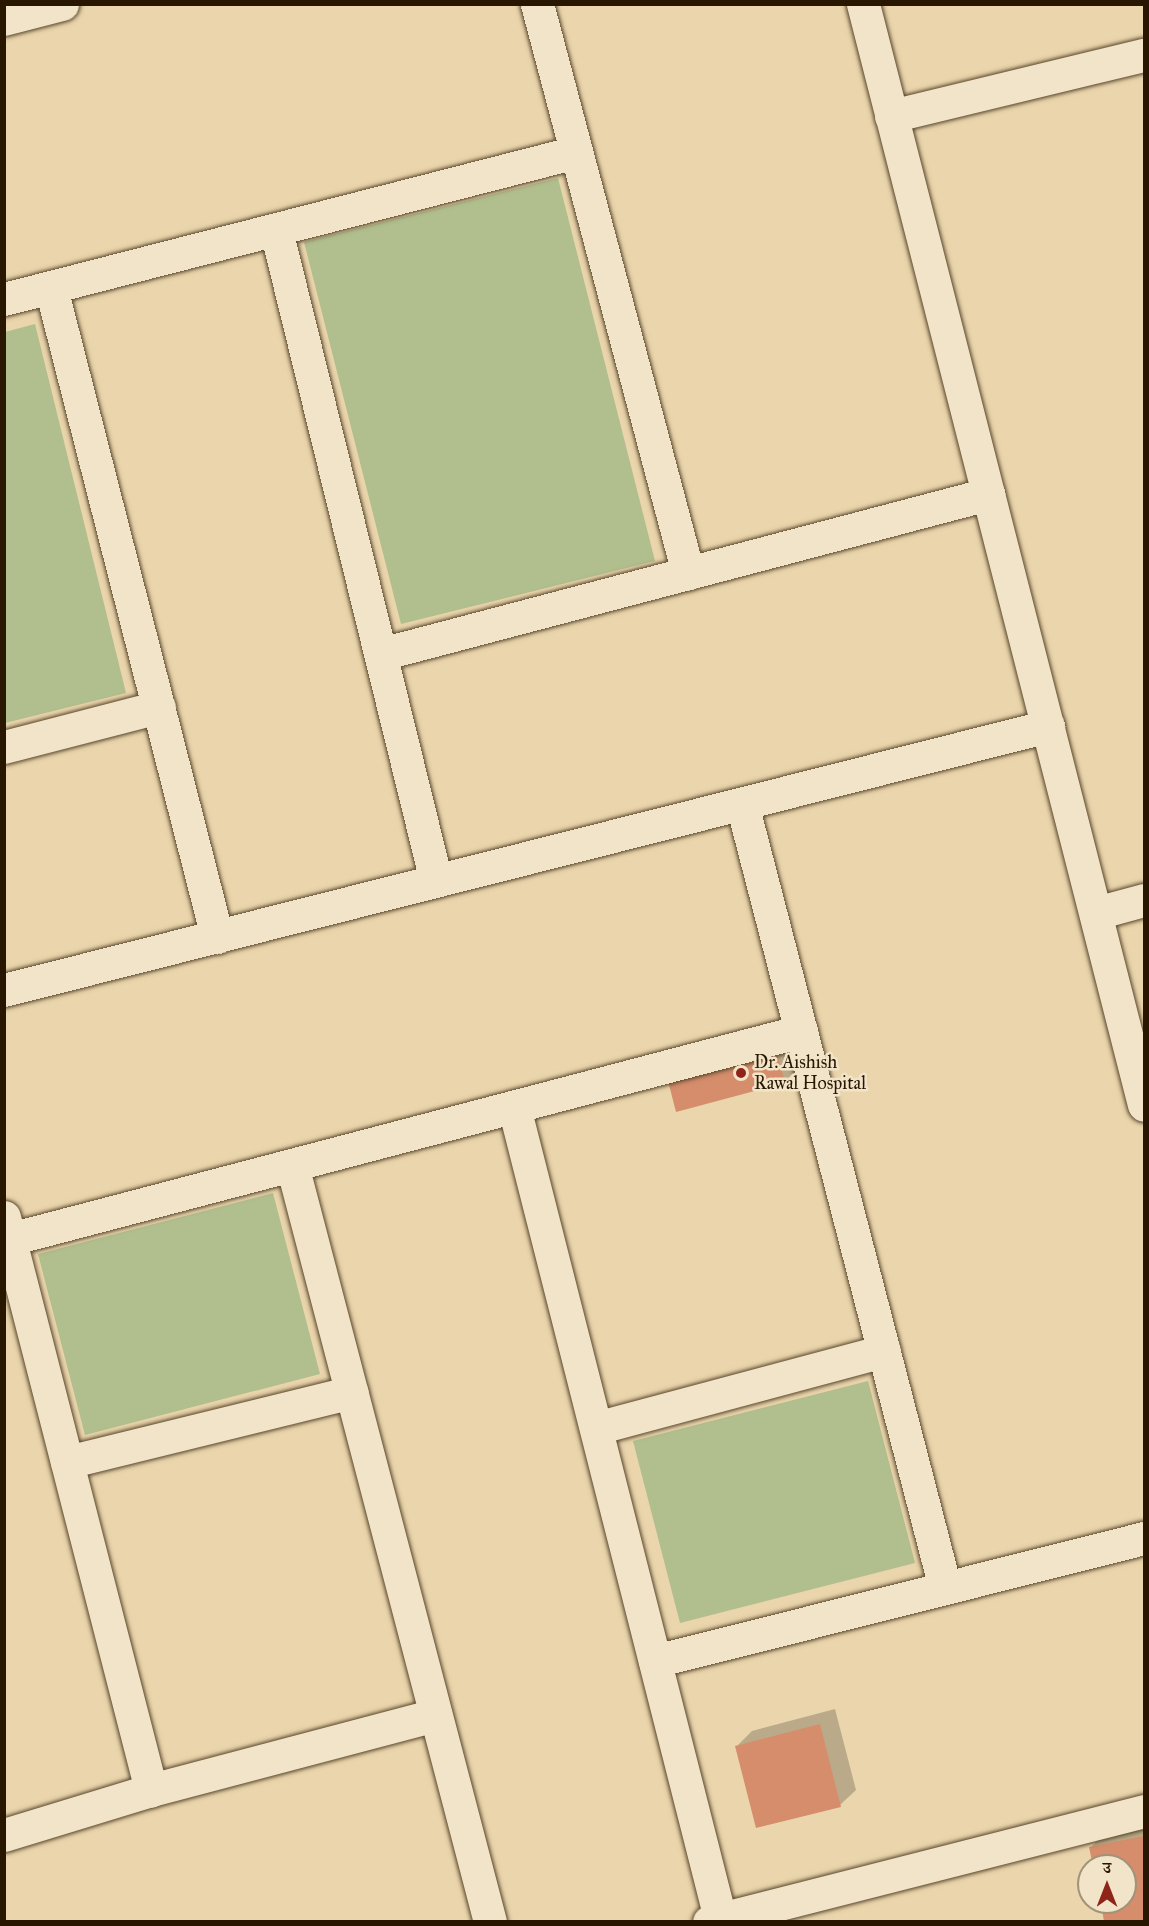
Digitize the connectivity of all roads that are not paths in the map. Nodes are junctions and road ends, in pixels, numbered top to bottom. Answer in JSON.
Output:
{"nodes":[{"id":1,"x":62,"y":4,"type":"edge"},
{"id":2,"x":537,"y":4,"type":"edge"},
{"id":3,"x":863,"y":4,"type":"edge"},
{"id":4,"x":4,"y":19,"type":"edge"},
{"id":5,"x":1144,"y":55,"type":"edge"},
{"id":6,"x":891,"y":116,"type":"junction"},
{"id":7,"x":576,"y":152,"type":"junction"},
{"id":8,"x":276,"y":230,"type":"junction"},
{"id":9,"x":51,"y":288,"type":"junction"},
{"id":10,"x":4,"y":299,"type":"edge"},
{"id":11,"x":988,"y":494,"type":"junction"},
{"id":12,"x":688,"y":573,"type":"junction"},
{"id":13,"x":381,"y":654,"type":"junction"},
{"id":14,"x":159,"y":707,"type":"junction"},
{"id":15,"x":1048,"y":726,"type":"junction"},
{"id":16,"x":4,"y":747,"type":"edge"},
{"id":17,"x":742,"y":804,"type":"junction"},
{"id":18,"x":436,"y":881,"type":"junction"},
{"id":19,"x":1144,"y":900,"type":"edge"},
{"id":20,"x":1096,"y":913,"type":"junction"},
{"id":21,"x":218,"y":937,"type":"junction"},
{"id":22,"x":4,"y":990,"type":"edge"},
{"id":23,"x":801,"y":1031,"type":"junction"},
{"id":24,"x":1144,"y":1105,"type":"edge"},
{"id":25,"x":514,"y":1107,"type":"junction"},
{"id":26,"x":292,"y":1165,"type":"junction"},
{"id":27,"x":7,"y":1228,"type":"edge"},
{"id":28,"x":884,"y":1351,"type":"junction"},
{"id":29,"x":352,"y":1392,"type":"junction"},
{"id":30,"x":596,"y":1428,"type":"junction"},
{"id":31,"x":67,"y":1462,"type":"junction"},
{"id":32,"x":1144,"y":1538,"type":"edge"},
{"id":33,"x":945,"y":1588,"type":"junction"},
{"id":34,"x":655,"y":1661,"type":"junction"},
{"id":35,"x":435,"y":1715,"type":"junction"},
{"id":36,"x":151,"y":1790,"type":"junction"},
{"id":37,"x":1144,"y":1811,"type":"edge"},
{"id":38,"x":4,"y":1834,"type":"edge"},
{"id":39,"x":717,"y":1921,"type":"edge"},
{"id":40,"x":490,"y":1922,"type":"edge"}],
"edges":[{"from":1,"to":4,"type":"street"},
{"from":2,"to":7,"type":"street"},
{"from":3,"to":6,"type":"street"},
{"from":5,"to":6,"type":"street"},
{"from":6,"to":11,"type":"street"},
{"from":7,"to":8,"type":"street"},
{"from":7,"to":12,"type":"street"},
{"from":8,"to":9,"type":"street"},
{"from":8,"to":13,"type":"street"},
{"from":9,"to":10,"type":"street"},
{"from":9,"to":14,"type":"street"},
{"from":11,"to":12,"type":"street"},
{"from":11,"to":15,"type":"street"},
{"from":12,"to":13,"type":"street"},
{"from":13,"to":18,"type":"street"},
{"from":14,"to":16,"type":"street"},
{"from":14,"to":21,"type":"street"},
{"from":15,"to":17,"type":"street"},
{"from":15,"to":20,"type":"street"},
{"from":17,"to":18,"type":"street"},
{"from":17,"to":23,"type":"street"},
{"from":18,"to":21,"type":"street"},
{"from":19,"to":20,"type":"street"},
{"from":20,"to":24,"type":"street"},
{"from":21,"to":22,"type":"street"},
{"from":23,"to":25,"type":"street"},
{"from":23,"to":28,"type":"street"},
{"from":25,"to":26,"type":"street"},
{"from":25,"to":30,"type":"street"},
{"from":26,"to":27,"type":"street"},
{"from":26,"to":29,"type":"street"},
{"from":27,"to":31,"type":"street"},
{"from":28,"to":30,"type":"street"},
{"from":28,"to":33,"type":"street"},
{"from":29,"to":31,"type":"street"},
{"from":29,"to":35,"type":"street"},
{"from":30,"to":34,"type":"street"},
{"from":31,"to":36,"type":"street"},
{"from":32,"to":33,"type":"street"},
{"from":33,"to":34,"type":"street"},
{"from":34,"to":39,"type":"street"},
{"from":35,"to":36,"type":"street"},
{"from":35,"to":40,"type":"street"},
{"from":36,"to":38,"type":"street"},
{"from":37,"to":39,"type":"street"}]}
